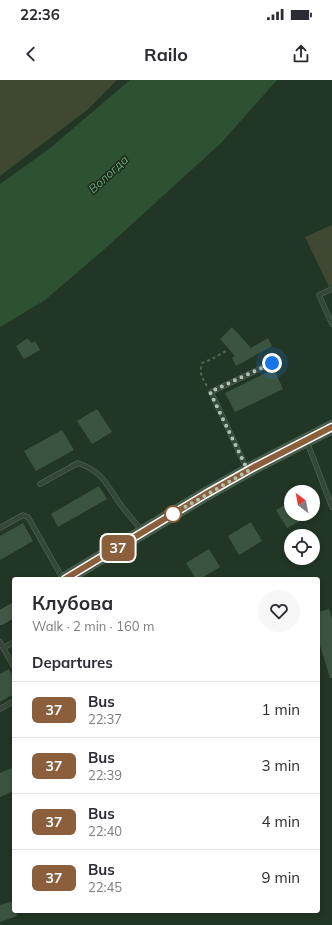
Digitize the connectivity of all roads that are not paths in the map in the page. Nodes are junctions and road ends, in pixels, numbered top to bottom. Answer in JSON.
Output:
{"nodes":[{"id":1,"x":332,"y":289,"type":"edge"},
{"id":2,"x":332,"y":324,"type":"edge"},
{"id":3,"x":272,"y":363,"type":"dead end"},
{"id":4,"x":332,"y":427,"type":"edge"},
{"id":5,"x":306,"y":440,"type":"junction"},
{"id":6,"x":248,"y":471,"type":"junction"},
{"id":7,"x":40,"y":484,"type":"dead end"},
{"id":8,"x":332,"y":506,"type":"edge"},
{"id":9,"x":0,"y":528,"type":"edge"},
{"id":10,"x":143,"y":532,"type":"junction"},
{"id":11,"x":63,"y":577,"type":"edge"},
{"id":12,"x":67,"y":577,"type":"edge"},
{"id":13,"x":12,"y":611,"type":"edge"},
{"id":14,"x":0,"y":618,"type":"edge"},
{"id":15,"x":0,"y":642,"type":"edge"},
{"id":16,"x":12,"y":643,"type":"edge"},
{"id":17,"x":3,"y":648,"type":"junction"},
{"id":18,"x":12,"y":664,"type":"edge"},
{"id":19,"x":12,"y":702,"type":"edge"},
{"id":20,"x":0,"y":709,"type":"edge"}],
"edges":[{"from":1,"to":2,"type":"lane"},
{"from":3,"to":6,"type":"lane"},
{"from":4,"to":5,"type":"main road"},
{"from":5,"to":6,"type":"main road"},
{"from":5,"to":8,"type":"lane"},
{"from":6,"to":10,"type":"main road"},
{"from":7,"to":10,"type":"lane"},
{"from":9,"to":11,"type":"lane"},
{"from":10,"to":12,"type":"main road"},
{"from":13,"to":14,"type":"main road"},
{"from":15,"to":17,"type":"lane"},
{"from":16,"to":17,"type":"lane"},
{"from":17,"to":18,"type":"lane"},
{"from":19,"to":20,"type":"lane"}]}
